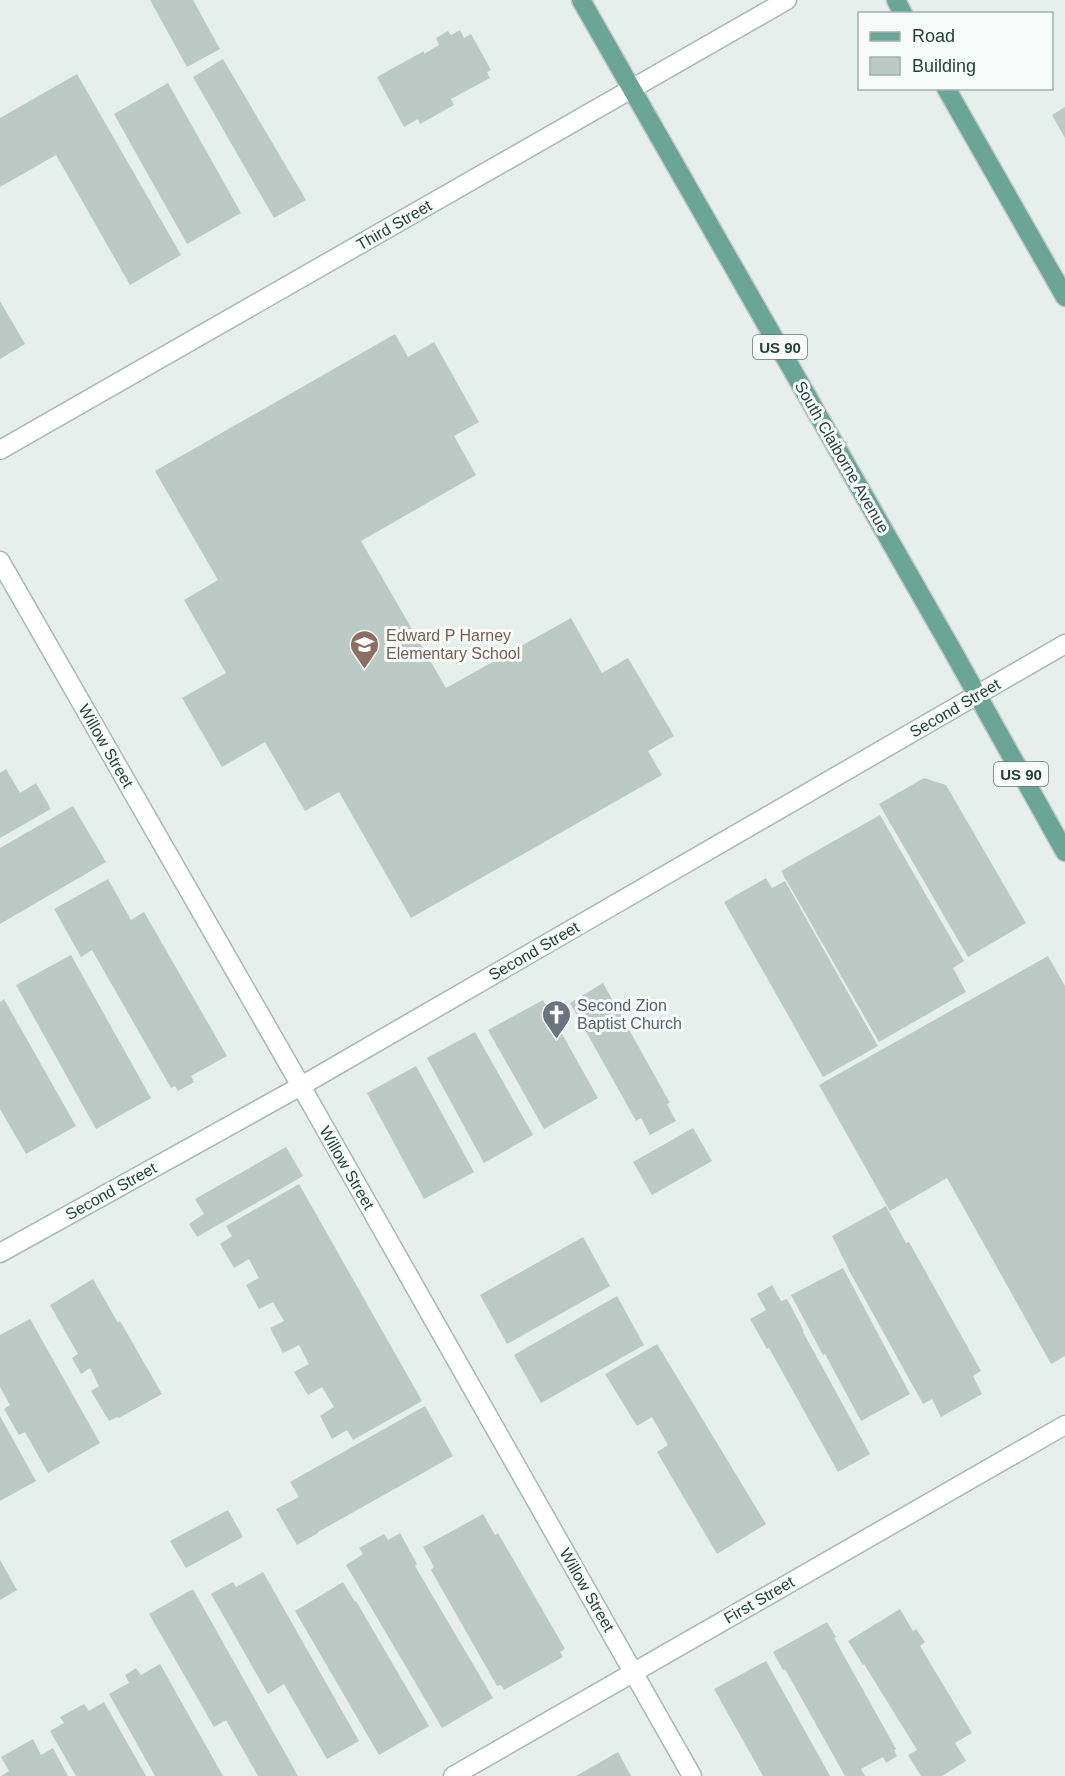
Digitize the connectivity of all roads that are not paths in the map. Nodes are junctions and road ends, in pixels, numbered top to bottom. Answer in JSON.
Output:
{"nodes":[{"id":1,"x":581,"y":0,"type":"edge"},
{"id":2,"x":787,"y":0,"type":"edge"},
{"id":3,"x":633,"y":89,"type":"junction"},
{"id":4,"x":947,"y":90,"type":"edge"},
{"id":5,"x":1065,"y":297,"type":"edge"},
{"id":6,"x":0,"y":450,"type":"edge"},
{"id":7,"x":0,"y":561,"type":"edge"},
{"id":8,"x":1065,"y":644,"type":"edge"},
{"id":9,"x":978,"y":696,"type":"junction"},
{"id":10,"x":1065,"y":852,"type":"edge"},
{"id":11,"x":301,"y":1086,"type":"junction"},
{"id":12,"x":0,"y":1253,"type":"edge"},
{"id":13,"x":1065,"y":1425,"type":"edge"},
{"id":14,"x":634,"y":1672,"type":"junction"},
{"id":15,"x":453,"y":1776,"type":"edge"},
{"id":16,"x":692,"y":1776,"type":"edge"}],
"edges":[{"from":1,"to":3,"type":"main road","name":"South Claiborne Avenue","number":"US 90"},
{"from":2,"to":3,"type":"street","name":"Third Street"},
{"from":3,"to":6,"type":"street","name":"Third Street"},
{"from":3,"to":9,"type":"main road","name":"South Claiborne Avenue","number":"US 90"},
{"from":4,"to":5,"type":"main road"},
{"from":7,"to":11,"type":"street","name":"Willow Street"},
{"from":8,"to":9,"type":"street","name":"Second Street"},
{"from":9,"to":10,"type":"main road","name":"South Claiborne Avenue","number":"US 90"},
{"from":9,"to":11,"type":"street","name":"Second Street"},
{"from":11,"to":12,"type":"street","name":"Second Street"},
{"from":11,"to":14,"type":"street","name":"Willow Street"},
{"from":13,"to":14,"type":"street","name":"First Street"},
{"from":14,"to":15,"type":"street","name":"First Street"},
{"from":14,"to":16,"type":"street","name":"Willow Street"}]}
